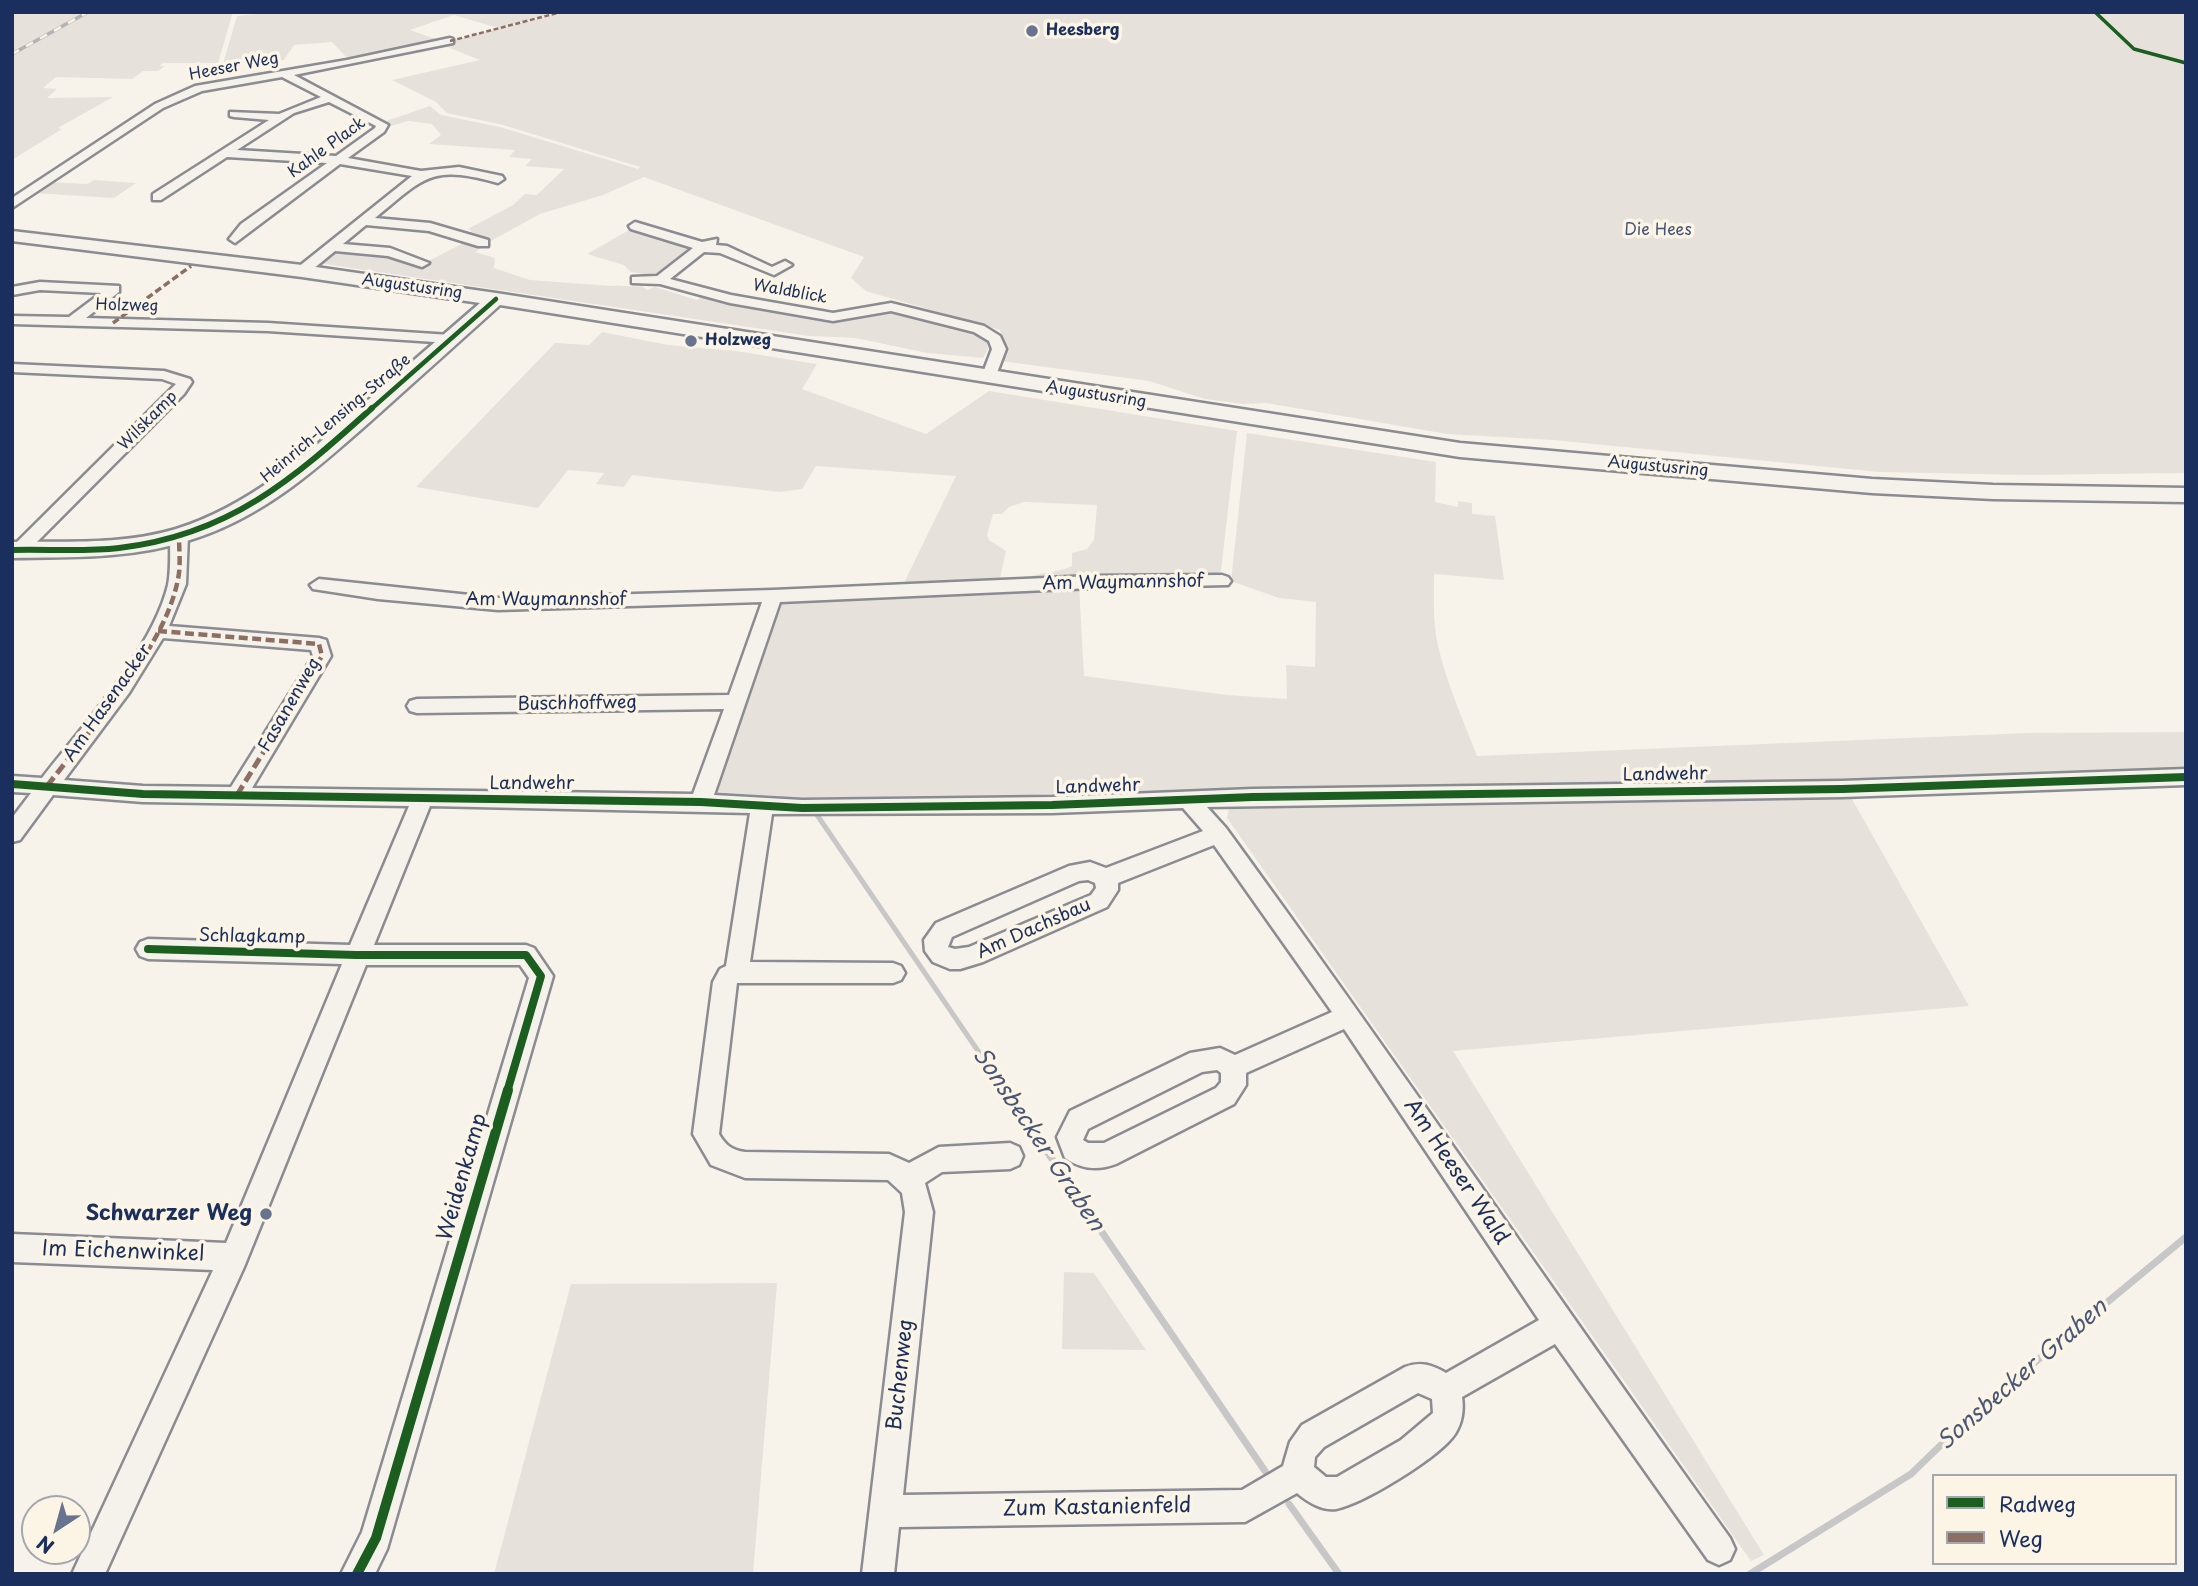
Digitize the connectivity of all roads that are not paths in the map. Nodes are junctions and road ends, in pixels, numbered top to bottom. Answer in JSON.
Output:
{"nodes":[{"id":1,"x":450,"y":41,"type":"dead end"},
{"id":2,"x":282,"y":73,"type":"junction"},
{"id":3,"x":329,"y":98,"type":"junction"},
{"id":4,"x":234,"y":114,"type":"dead end"},
{"id":5,"x":280,"y":117,"type":"junction"},
{"id":6,"x":225,"y":153,"type":"junction"},
{"id":7,"x":338,"y":160,"type":"junction"},
{"id":8,"x":420,"y":175,"type":"junction"},
{"id":9,"x":498,"y":178,"type":"dead end"},
{"id":10,"x":157,"y":197,"type":"dead end"},
{"id":11,"x":12,"y":204,"type":"edge"},
{"id":12,"x":365,"y":221,"type":"junction"},
{"id":13,"x":635,"y":226,"type":"dead end"},
{"id":14,"x":12,"y":236,"type":"edge"},
{"id":15,"x":727,"y":236,"type":"dead end"},
{"id":16,"x":235,"y":239,"type":"dead end"},
{"id":17,"x":483,"y":243,"type":"dead end"},
{"id":18,"x":332,"y":247,"type":"junction"},
{"id":19,"x":701,"y":248,"type":"junction"},
{"id":20,"x":422,"y":263,"type":"dead end"},
{"id":21,"x":785,"y":265,"type":"dead end"},
{"id":22,"x":302,"y":271,"type":"junction"},
{"id":23,"x":637,"y":280,"type":"dead end"},
{"id":24,"x":660,"y":280,"type":"junction"},
{"id":25,"x":12,"y":291,"type":"edge"},
{"id":26,"x":496,"y":299,"type":"junction"},
{"id":27,"x":12,"y":320,"type":"edge"},
{"id":28,"x":72,"y":322,"type":"junction"},
{"id":29,"x":450,"y":339,"type":"junction"},
{"id":30,"x":13,"y":369,"type":"edge"},
{"id":31,"x":988,"y":378,"type":"junction"},
{"id":32,"x":2186,"y":495,"type":"edge"},
{"id":33,"x":179,"y":536,"type":"junction"},
{"id":34,"x":16,"y":550,"type":"edge"},
{"id":35,"x":1222,"y":581,"type":"dead end"},
{"id":36,"x":319,"y":584,"type":"dead end"},
{"id":37,"x":773,"y":596,"type":"junction"},
{"id":38,"x":158,"y":631,"type":"junction"},
{"id":39,"x":737,"y":702,"type":"junction"},
{"id":40,"x":417,"y":706,"type":"dead end"},
{"id":41,"x":2186,"y":777,"type":"edge"},
{"id":42,"x":12,"y":784,"type":"edge"},
{"id":43,"x":47,"y":786,"type":"junction"},
{"id":44,"x":237,"y":795,"type":"junction"},
{"id":45,"x":422,"y":799,"type":"junction"},
{"id":46,"x":1188,"y":799,"type":"junction"},
{"id":47,"x":701,"y":802,"type":"junction"},
{"id":48,"x":762,"y":807,"type":"junction"},
{"id":49,"x":12,"y":834,"type":"edge"},
{"id":50,"x":1218,"y":834,"type":"junction"},
{"id":51,"x":1106,"y":878,"type":"junction"},
{"id":52,"x":148,"y":949,"type":"dead end"},
{"id":53,"x":356,"y":955,"type":"junction"},
{"id":54,"x":737,"y":972,"type":"junction"},
{"id":55,"x":893,"y":973,"type":"dead end"},
{"id":56,"x":1349,"y":1016,"type":"junction"},
{"id":57,"x":1234,"y":1068,"type":"junction"},
{"id":58,"x":1010,"y":1156,"type":"dead end"},
{"id":59,"x":908,"y":1178,"type":"junction"},
{"id":60,"x":12,"y":1248,"type":"edge"},
{"id":61,"x":234,"y":1257,"type":"junction"},
{"id":62,"x":1559,"y":1325,"type":"junction"},
{"id":63,"x":1446,"y":1390,"type":"junction"},
{"id":64,"x":1300,"y":1474,"type":"junction"},
{"id":65,"x":886,"y":1511,"type":"junction"},
{"id":66,"x":1719,"y":1549,"type":"dead end"},
{"id":67,"x":88,"y":1574,"type":"edge"},
{"id":68,"x":357,"y":1574,"type":"edge"},
{"id":69,"x":878,"y":1574,"type":"edge"}],
"edges":[{"from":1,"to":2,"type":"street","name":"Heeser Weg"},
{"from":2,"to":3,"type":"street","name":"Kahle Plack"},
{"from":2,"to":11,"type":"street","name":"Heeser Weg"},
{"from":3,"to":5,"type":"street"},
{"from":3,"to":7,"type":"street","name":"Kahle Plack"},
{"from":4,"to":5,"type":"street"},
{"from":5,"to":6,"type":"street"},
{"from":6,"to":7,"type":"street"},
{"from":6,"to":10,"type":"street"},
{"from":7,"to":8,"type":"street"},
{"from":7,"to":16,"type":"street","name":"Kahle Plack"},
{"from":8,"to":9,"type":"street"},
{"from":8,"to":12,"type":"street"},
{"from":12,"to":17,"type":"street"},
{"from":12,"to":18,"type":"street"},
{"from":13,"to":19,"type":"street","name":"Waldblick"},
{"from":14,"to":22,"type":"main road","name":"Augustusring"},
{"from":15,"to":19,"type":"street"},
{"from":18,"to":20,"type":"street"},
{"from":18,"to":22,"type":"street"},
{"from":19,"to":21,"type":"street","name":"Waldblick"},
{"from":19,"to":24,"type":"street"},
{"from":22,"to":26,"type":"main road","name":"Augustusring"},
{"from":23,"to":24,"type":"street","name":"Waldblick"},
{"from":24,"to":31,"type":"street","name":"Waldblick"},
{"from":25,"to":28,"type":"street"},
{"from":26,"to":29,"type":"main road","name":"Heinrich-Lensing-Straße"},
{"from":26,"to":31,"type":"main road","name":"Augustusring"},
{"from":27,"to":28,"type":"street","name":"Holzweg"},
{"from":28,"to":29,"type":"street","name":"Holzweg"},
{"from":29,"to":33,"type":"main road","name":"Heinrich-Lensing-Straße"},
{"from":30,"to":34,"type":"street","name":"Wilskamp"},
{"from":31,"to":32,"type":"main road","name":"Augustusring"},
{"from":33,"to":34,"type":"main road","name":"Heinrich-Lensing-Straße"},
{"from":33,"to":38,"type":"street","name":"Am Hasenacker"},
{"from":35,"to":37,"type":"street","name":"Am Waymannshof"},
{"from":36,"to":37,"type":"street","name":"Am Waymannshof"},
{"from":37,"to":39,"type":"street"},
{"from":38,"to":43,"type":"street","name":"Am Hasenacker"},
{"from":38,"to":44,"type":"street","name":"Fasanenweg"},
{"from":39,"to":40,"type":"street","name":"Buschhoffweg"},
{"from":39,"to":47,"type":"street"},
{"from":41,"to":46,"type":"street","name":"Landwehr"},
{"from":42,"to":43,"type":"street","name":"Landwehr"},
{"from":43,"to":44,"type":"street","name":"Landwehr"},
{"from":43,"to":49,"type":"street","name":"Am Hasenacker"},
{"from":44,"to":45,"type":"street","name":"Landwehr"},
{"from":45,"to":47,"type":"street","name":"Landwehr"},
{"from":45,"to":53,"type":"street"},
{"from":46,"to":48,"type":"street","name":"Landwehr"},
{"from":46,"to":50,"type":"street","name":"Am Heeser Wald"},
{"from":47,"to":48,"type":"street","name":"Landwehr"},
{"from":48,"to":54,"type":"street"},
{"from":50,"to":51,"type":"street","name":"Am Dachsbau"},
{"from":50,"to":56,"type":"street","name":"Am Heeser Wald"},
{"from":51,"to":51,"type":"street","name":"Am Dachsbau"},
{"from":52,"to":53,"type":"street","name":"Schlagkamp"},
{"from":53,"to":61,"type":"street"},
{"from":53,"to":68,"type":"street","name":"Weidenkamp"},
{"from":54,"to":55,"type":"street"},
{"from":54,"to":59,"type":"street"},
{"from":56,"to":57,"type":"street"},
{"from":56,"to":62,"type":"street","name":"Am Heeser Wald"},
{"from":57,"to":57,"type":"street"},
{"from":58,"to":59,"type":"street"},
{"from":59,"to":65,"type":"street","name":"Buchenweg"},
{"from":60,"to":61,"type":"street","name":"Im Eichenwinkel"},
{"from":61,"to":67,"type":"street"},
{"from":62,"to":63,"type":"street"},
{"from":62,"to":66,"type":"street","name":"Am Heeser Wald"},
{"from":63,"to":64,"type":"street"},
{"from":63,"to":64,"type":"street"},
{"from":64,"to":65,"type":"street","name":"Zum Kastanienfeld"},
{"from":65,"to":69,"type":"street","name":"Buchenweg"}]}
